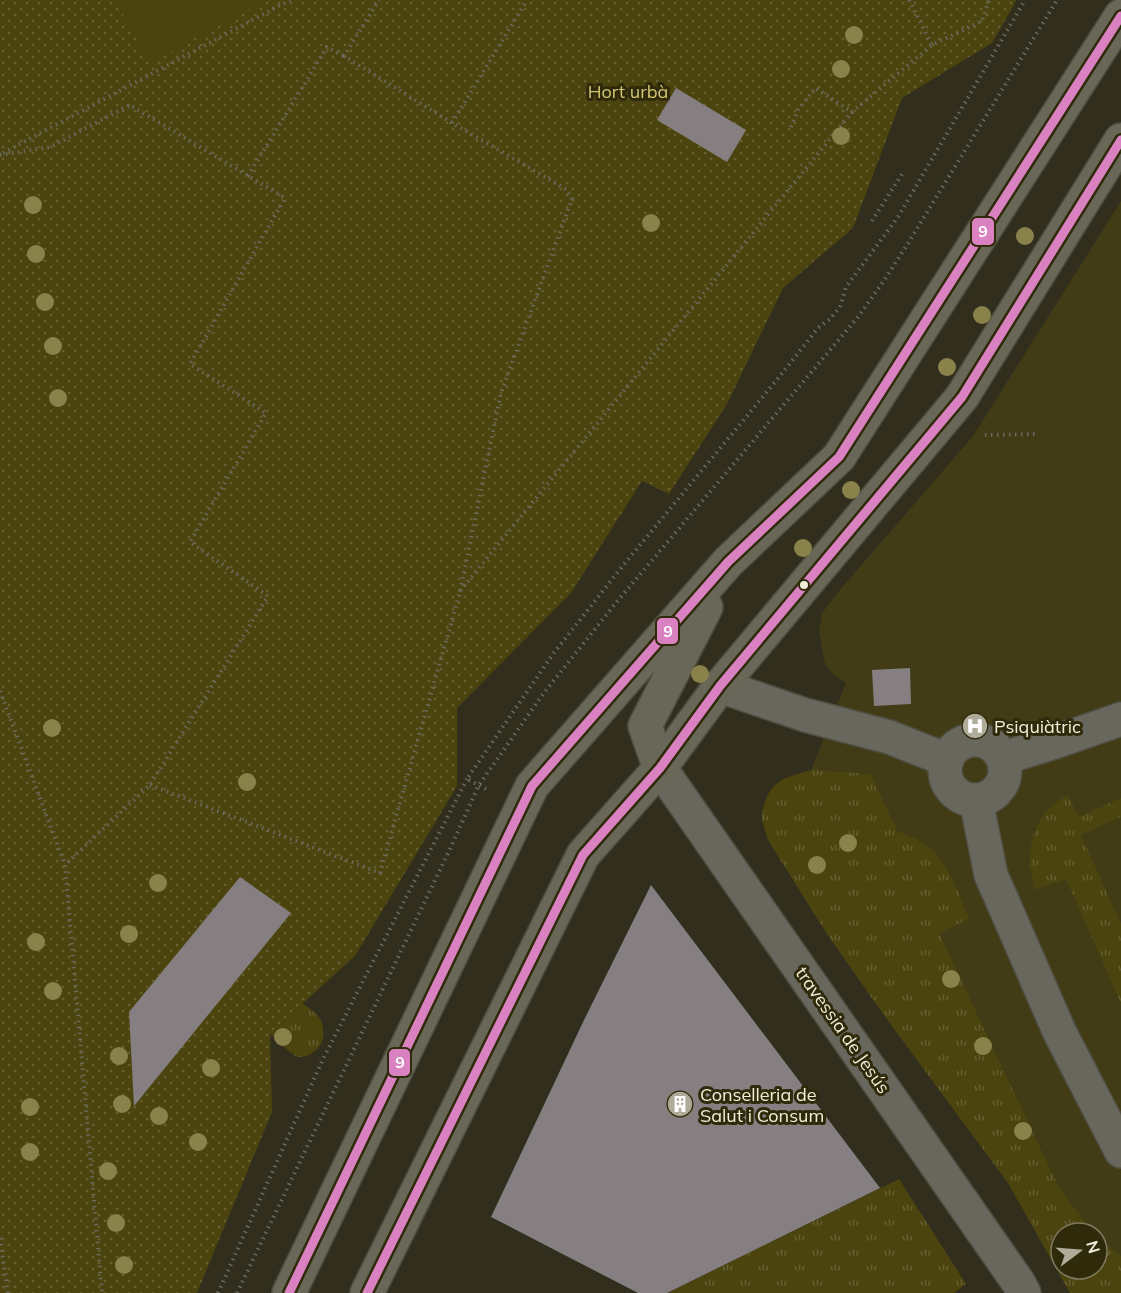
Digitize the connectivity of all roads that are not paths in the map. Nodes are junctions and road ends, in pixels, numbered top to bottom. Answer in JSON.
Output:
{"nodes":[{"id":1,"x":1121,"y":16,"type":"edge"},
{"id":2,"x":1121,"y":140,"type":"edge"},
{"id":3,"x":728,"y":562,"type":"junction"},
{"id":4,"x":720,"y":686,"type":"junction"},
{"id":5,"x":1121,"y":719,"type":"edge"},
{"id":6,"x":1004,"y":758,"type":"junction"},
{"id":7,"x":946,"y":760,"type":"junction"},
{"id":8,"x":660,"y":768,"type":"junction"},
{"id":9,"x":976,"y":800,"type":"junction"},
{"id":10,"x":1121,"y":1151,"type":"edge"},
{"id":11,"x":289,"y":1293,"type":"edge"},
{"id":12,"x":368,"y":1293,"type":"edge"},
{"id":13,"x":1024,"y":1293,"type":"edge"}],
"edges":[{"from":1,"to":3,"type":"main road"},
{"from":2,"to":4,"type":"main road"},
{"from":3,"to":8,"type":"main road"},
{"from":3,"to":11,"type":"main road"},
{"from":4,"to":7,"type":"street"},
{"from":4,"to":8,"type":"main road"},
{"from":5,"to":6,"type":"street"},
{"from":6,"to":7,"type":"street"},
{"from":6,"to":9,"type":"street"},
{"from":7,"to":9,"type":"street"},
{"from":8,"to":12,"type":"main road"},
{"from":8,"to":13,"type":"street","name":"travessia de Jesús"},
{"from":9,"to":10,"type":"street"}]}
